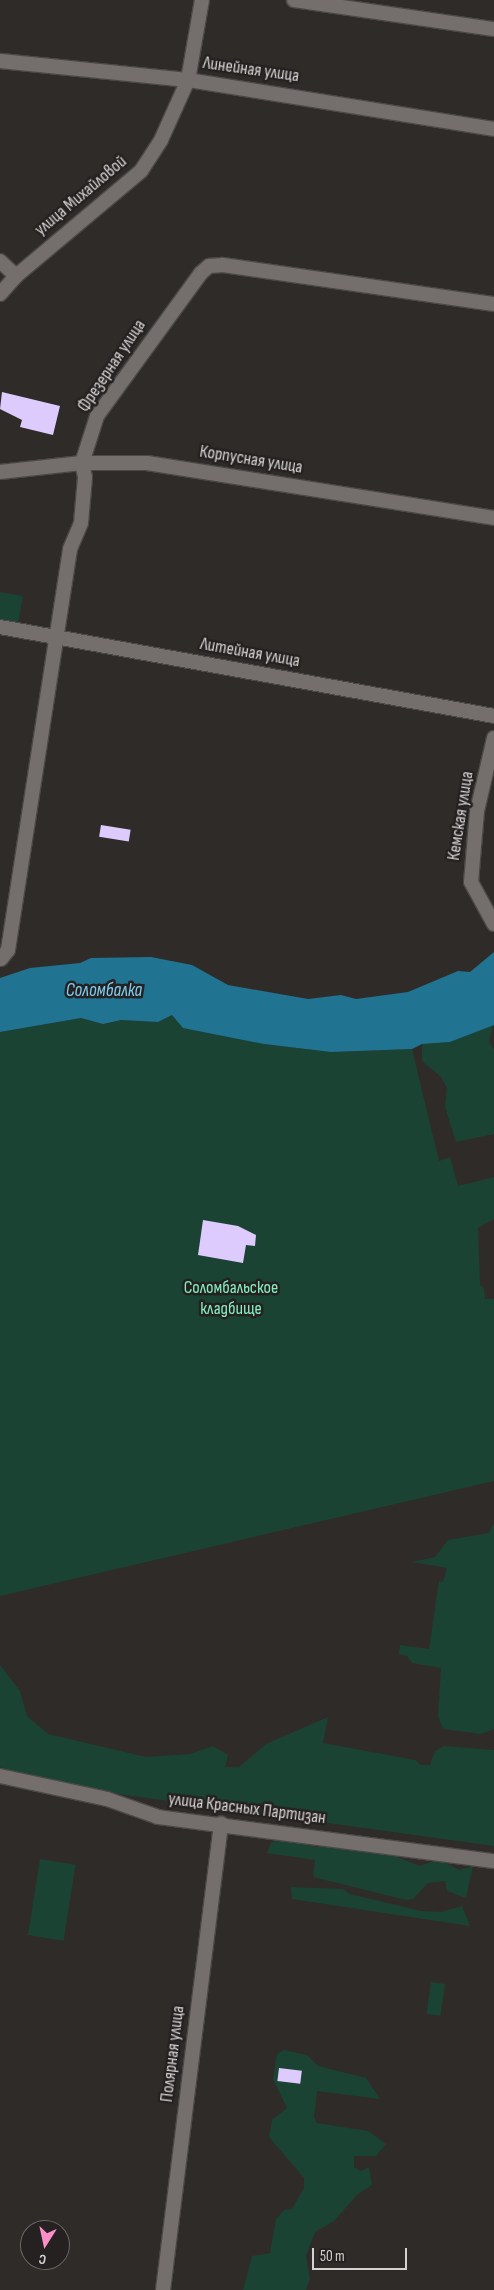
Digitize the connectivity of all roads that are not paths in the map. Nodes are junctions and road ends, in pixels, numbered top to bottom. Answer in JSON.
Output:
{"nodes":[{"id":1,"x":202,"y":0,"type":"edge"},
{"id":2,"x":294,"y":0,"type":"edge"},
{"id":3,"x":494,"y":30,"type":"edge"},
{"id":4,"x":0,"y":61,"type":"edge"},
{"id":5,"x":188,"y":80,"type":"junction"},
{"id":6,"x":494,"y":129,"type":"edge"},
{"id":7,"x":0,"y":260,"type":"edge"},
{"id":8,"x":16,"y":276,"type":"junction"},
{"id":9,"x":0,"y":294,"type":"edge"},
{"id":10,"x":494,"y":304,"type":"edge"},
{"id":11,"x":82,"y":463,"type":"junction"},
{"id":12,"x":0,"y":472,"type":"edge"},
{"id":13,"x":494,"y":518,"type":"edge"},
{"id":14,"x":0,"y":627,"type":"edge"},
{"id":15,"x":56,"y":637,"type":"junction"},
{"id":16,"x":494,"y":716,"type":"edge"},
{"id":17,"x":494,"y":738,"type":"edge"},
{"id":18,"x":494,"y":924,"type":"edge"},
{"id":19,"x":0,"y":959,"type":"edge"},
{"id":20,"x":0,"y":1776,"type":"edge"},
{"id":21,"x":221,"y":1824,"type":"junction"},
{"id":22,"x":494,"y":1861,"type":"edge"},
{"id":23,"x":163,"y":2290,"type":"edge"}],
"edges":[{"from":1,"to":5,"type":"street","name":"улица Михайловой"},
{"from":2,"to":3,"type":"street"},
{"from":4,"to":5,"type":"street","name":"Линейная улица"},
{"from":5,"to":6,"type":"street","name":"Линейная улица"},
{"from":5,"to":8,"type":"street","name":"улица Михайловой"},
{"from":7,"to":8,"type":"street"},
{"from":8,"to":9,"type":"street","name":"улица Михайловой"},
{"from":10,"to":11,"type":"street","name":"Фрезерная улица"},
{"from":11,"to":12,"type":"street","name":"Корпусная улица"},
{"from":11,"to":13,"type":"street","name":"Корпусная улица"},
{"from":11,"to":15,"type":"street","name":"Фрезерная улица"},
{"from":14,"to":15,"type":"street","name":"Литейная улица"},
{"from":15,"to":16,"type":"street","name":"Литейная улица"},
{"from":15,"to":19,"type":"street","name":"Фрезерная улица"},
{"from":17,"to":18,"type":"street","name":"Кемская улица"},
{"from":20,"to":21,"type":"street","name":"улица Красных Партизан"},
{"from":21,"to":22,"type":"street","name":"улица Красных Партизан"},
{"from":21,"to":23,"type":"street","name":"Полярная улица"}]}
